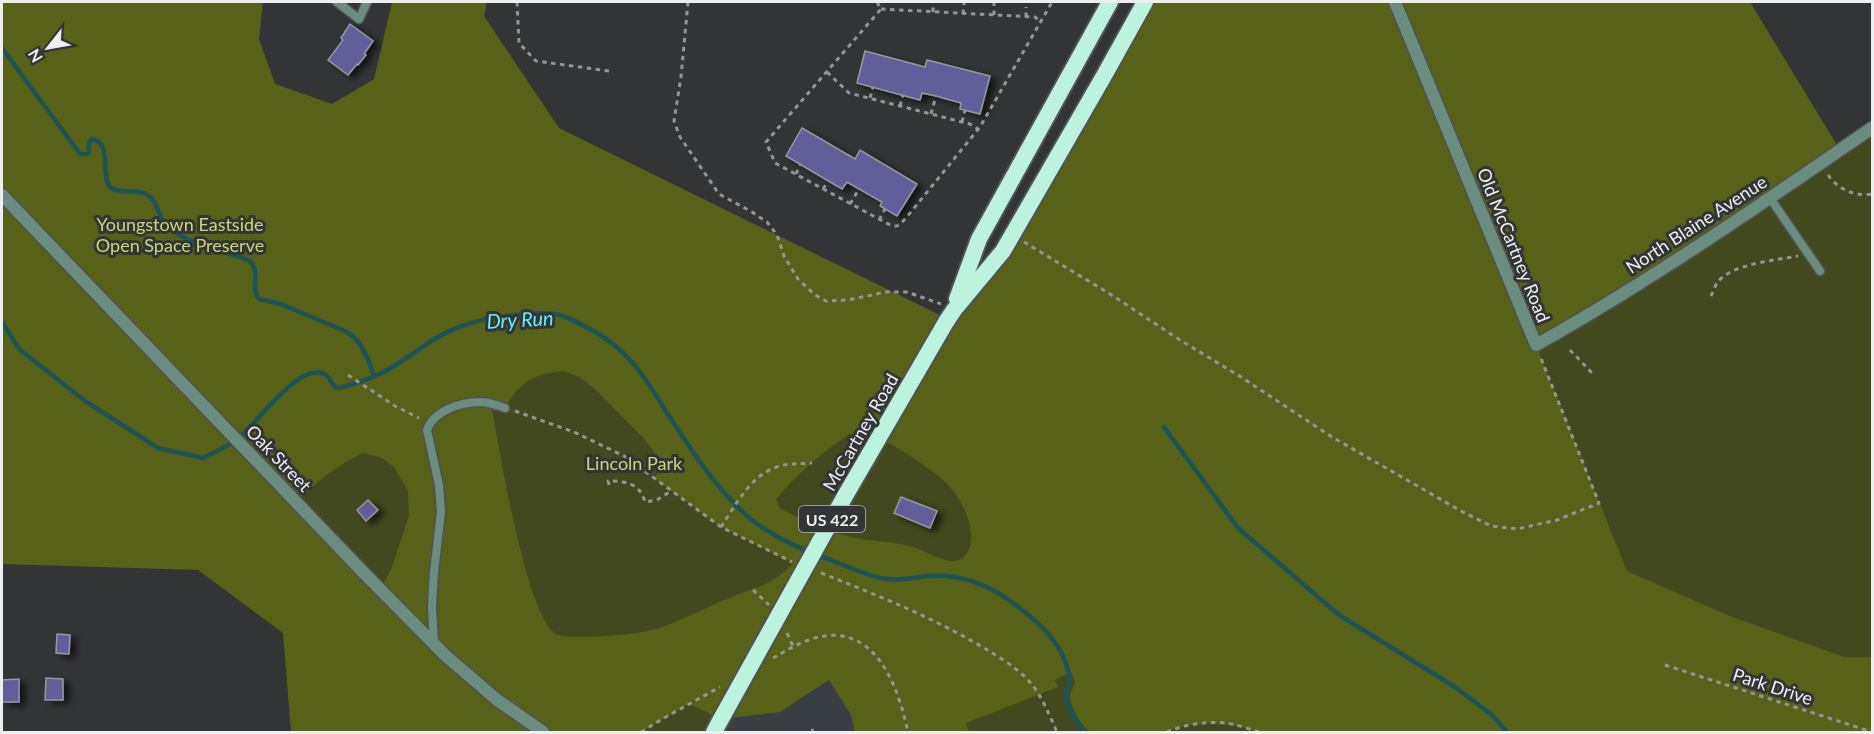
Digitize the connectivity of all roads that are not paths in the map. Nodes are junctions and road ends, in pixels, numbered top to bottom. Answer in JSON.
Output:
{"nodes":[{"id":1,"x":337,"y":2,"type":"edge"},
{"id":2,"x":367,"y":2,"type":"edge"},
{"id":3,"x":1110,"y":2,"type":"edge"},
{"id":4,"x":1145,"y":2,"type":"edge"},
{"id":5,"x":1395,"y":2,"type":"edge"},
{"id":6,"x":1872,"y":128,"type":"edge"},
{"id":7,"x":2,"y":195,"type":"edge"},
{"id":8,"x":1770,"y":198,"type":"junction"},
{"id":9,"x":1820,"y":271,"type":"dead end"},
{"id":10,"x":950,"y":316,"type":"junction"},
{"id":11,"x":1536,"y":345,"type":"joint"},
{"id":12,"x":505,"y":408,"type":"dead end"},
{"id":13,"x":434,"y":644,"type":"junction"},
{"id":14,"x":717,"y":726,"type":"edge"},
{"id":15,"x":543,"y":732,"type":"edge"}],
"edges":[{"from":1,"to":2,"type":"lane"},
{"from":3,"to":10,"type":"highway","name":"McCartney Road","number":"US 422"},
{"from":4,"to":10,"type":"highway","name":"McCartney Road","number":"US 422"},
{"from":5,"to":11,"type":"street","name":"Old McCartney Road"},
{"from":6,"to":8,"type":"street","name":"North Blaine Avenue"},
{"from":7,"to":13,"type":"street","name":"Oak Street"},
{"from":8,"to":9,"type":"lane"},
{"from":8,"to":11,"type":"street","name":"North Blaine Avenue"},
{"from":10,"to":14,"type":"highway","name":"McCartney Road","number":"US 422","bridge":true},
{"from":12,"to":13,"type":"lane"},
{"from":13,"to":15,"type":"street","name":"Oak Street"}]}
